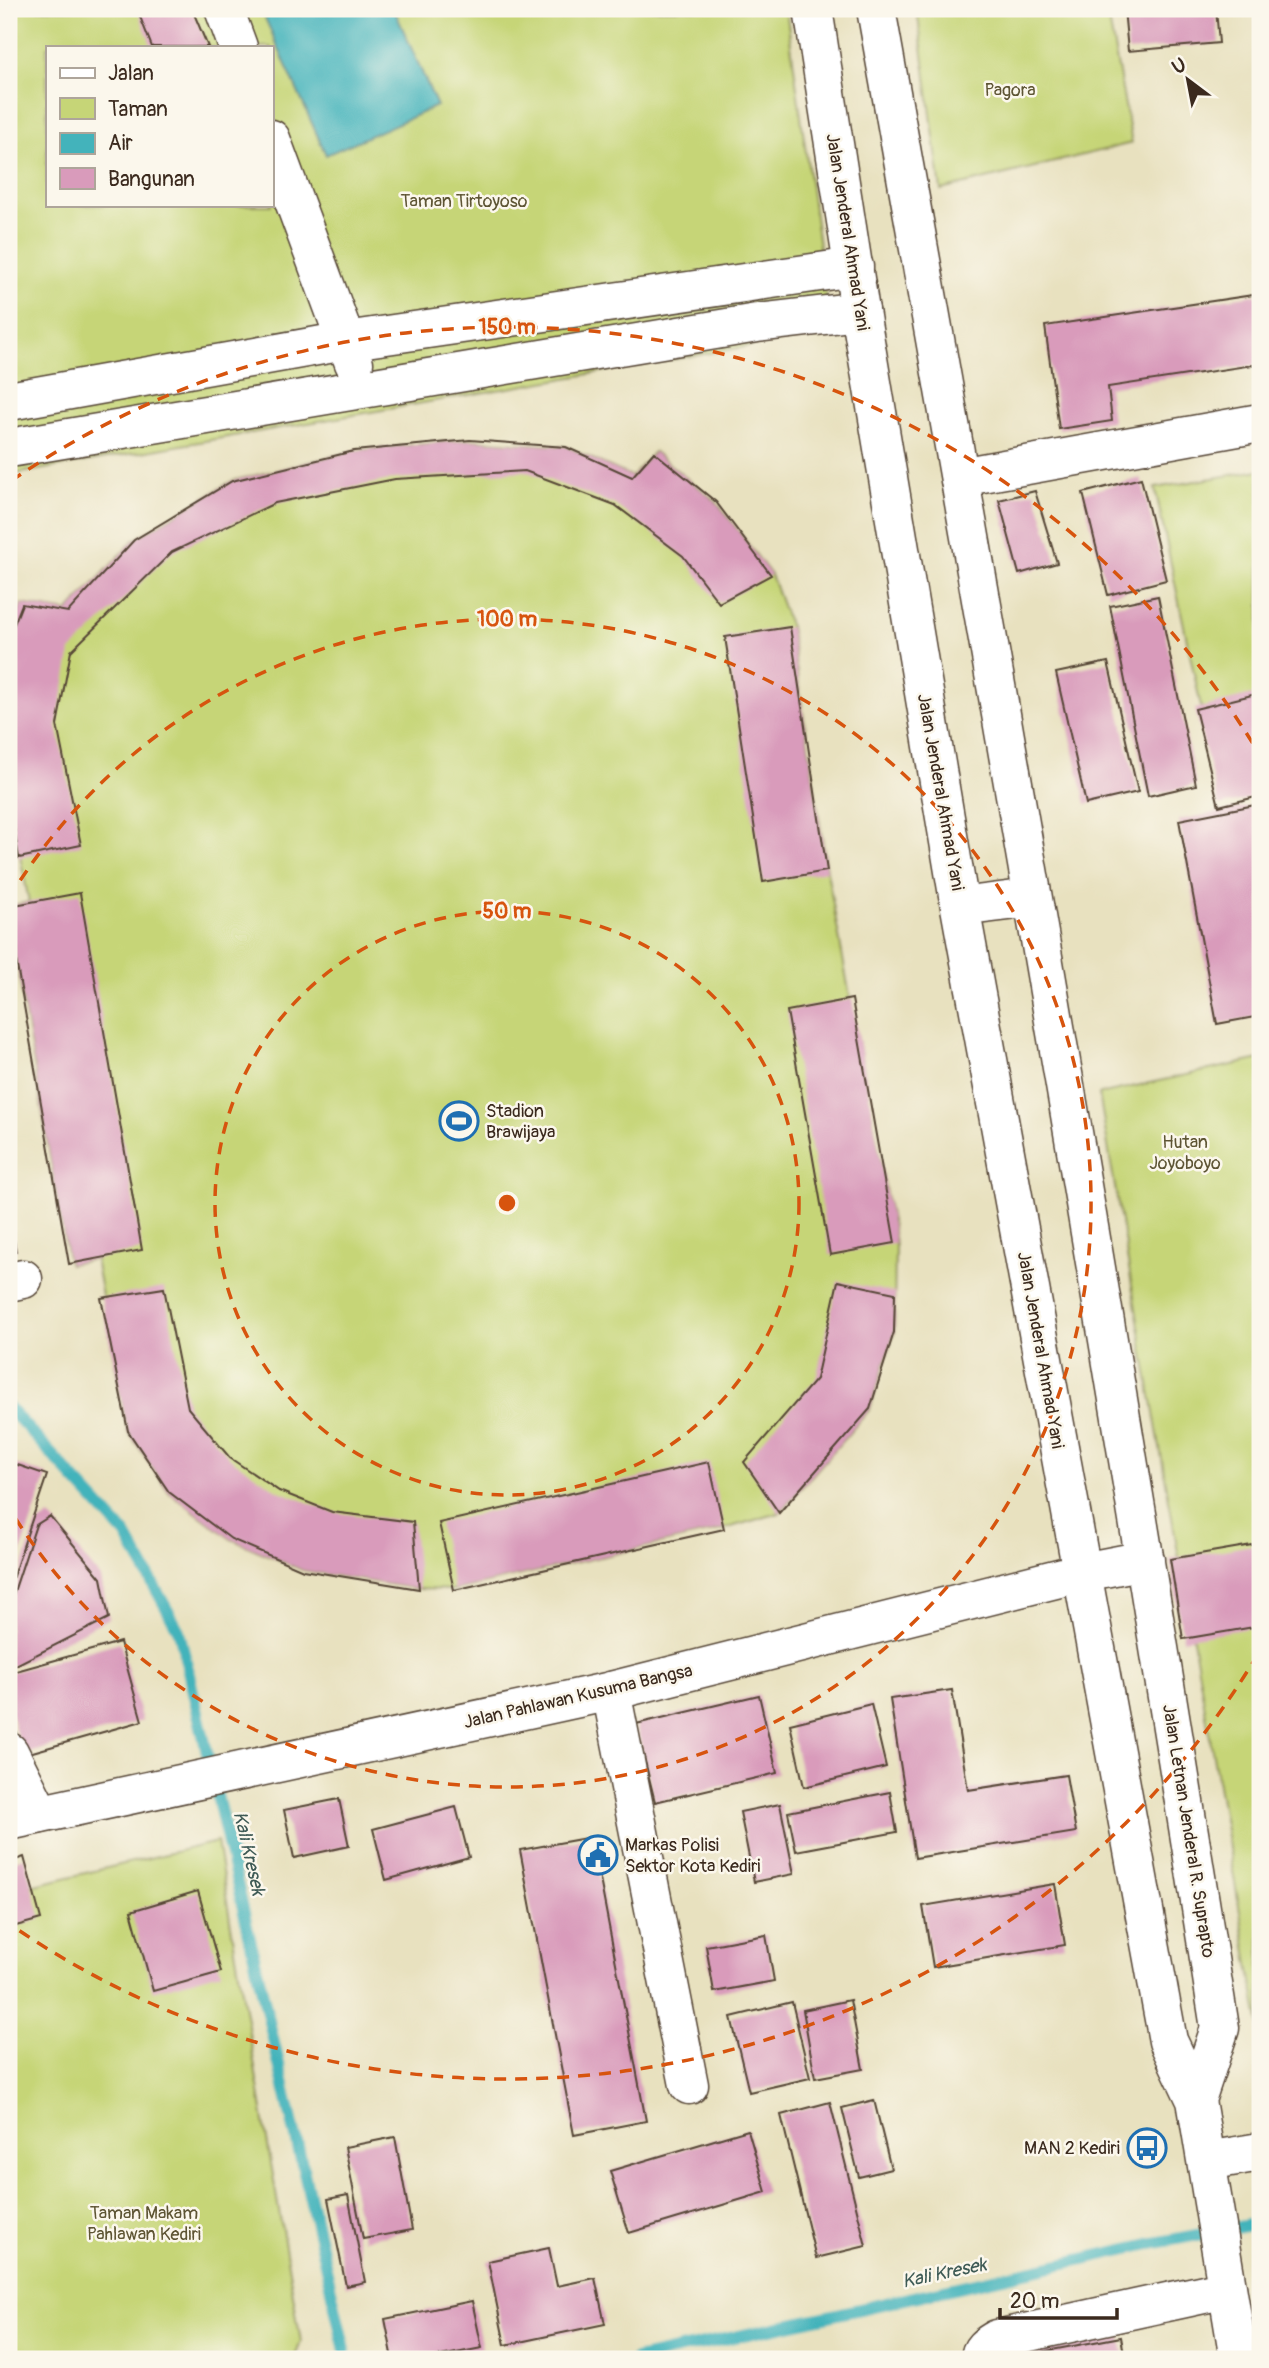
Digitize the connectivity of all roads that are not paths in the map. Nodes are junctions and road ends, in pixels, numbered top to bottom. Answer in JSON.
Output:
{"nodes":[{"id":1,"x":224,"y":9,"type":"edge"},
{"id":2,"x":813,"y":9,"type":"edge"},
{"id":3,"x":876,"y":9,"type":"edge"},
{"id":4,"x":238,"y":46,"type":"edge"},
{"id":5,"x":273,"y":144,"type":"edge"},
{"id":6,"x":854,"y":267,"type":"junction"},
{"id":7,"x":860,"y":311,"type":"junction"},
{"id":8,"x":345,"y":341,"type":"junction"},
{"id":9,"x":365,"y":387,"type":"junction"},
{"id":10,"x":9,"y":401,"type":"edge"},
{"id":11,"x":1260,"y":423,"type":"edge"},
{"id":12,"x":9,"y":448,"type":"edge"},
{"id":13,"x":960,"y":477,"type":"junction"},
{"id":14,"x":1032,"y":898,"type":"junction"},
{"id":15,"x":960,"y":907,"type":"junction"},
{"id":16,"x":1145,"y":1560,"type":"junction"},
{"id":17,"x":1083,"y":1572,"type":"junction"},
{"id":18,"x":611,"y":1691,"type":"junction"},
{"id":19,"x":9,"y":1752,"type":"edge"},
{"id":20,"x":24,"y":1818,"type":"edge"},
{"id":21,"x":689,"y":2085,"type":"dead end"},
{"id":22,"x":1196,"y":2100,"type":"junction"},
{"id":23,"x":1260,"y":2152,"type":"edge"},
{"id":24,"x":1208,"y":2171,"type":"junction"},
{"id":25,"x":1227,"y":2289,"type":"junction"},
{"id":26,"x":980,"y":2359,"type":"edge"},
{"id":27,"x":1239,"y":2359,"type":"edge"}],
"edges":[{"from":1,"to":4,"type":"main road"},
{"from":2,"to":6,"type":"main road","name":"Jalan Jenderal Ahmad Yani"},
{"from":3,"to":13,"type":"main road"},
{"from":5,"to":8,"type":"main road"},
{"from":6,"to":7,"type":"main road","name":"Jalan Jenderal Ahmad Yani"},
{"from":6,"to":8,"type":"main road"},
{"from":7,"to":9,"type":"main road"},
{"from":7,"to":15,"type":"main road","name":"Jalan Jenderal Ahmad Yani"},
{"from":8,"to":9,"type":"main road"},
{"from":8,"to":10,"type":"main road"},
{"from":9,"to":12,"type":"main road"},
{"from":11,"to":13,"type":"main road"},
{"from":13,"to":14,"type":"main road"},
{"from":14,"to":15,"type":"main road"},
{"from":14,"to":16,"type":"main road"},
{"from":15,"to":17,"type":"main road","name":"Jalan Jenderal Ahmad Yani"},
{"from":16,"to":17,"type":"main road","name":"Jalan Pahlawan Kusuma Bangsa"},
{"from":16,"to":22,"type":"main road","name":"Jalan Letnan Jenderal R. Suprapto"},
{"from":17,"to":18,"type":"main road","name":"Jalan Pahlawan Kusuma Bangsa"},
{"from":17,"to":22,"type":"main road","name":"Jalan Letnan Jenderal R. Suprapto"},
{"from":18,"to":20,"type":"main road","name":"Jalan Pahlawan Kusuma Bangsa"},
{"from":18,"to":21,"type":"main road"},
{"from":19,"to":20,"type":"main road"},
{"from":22,"to":24,"type":"main road","name":"Jalan Letnan Jenderal R. Suprapto"},
{"from":23,"to":24,"type":"main road"},
{"from":24,"to":25,"type":"main road","name":"Jalan Letnan Jenderal R. Suprapto"},
{"from":25,"to":26,"type":"main road"},
{"from":25,"to":27,"type":"main road","name":"Jalan Letnan Jenderal R. Suprapto"}]}
